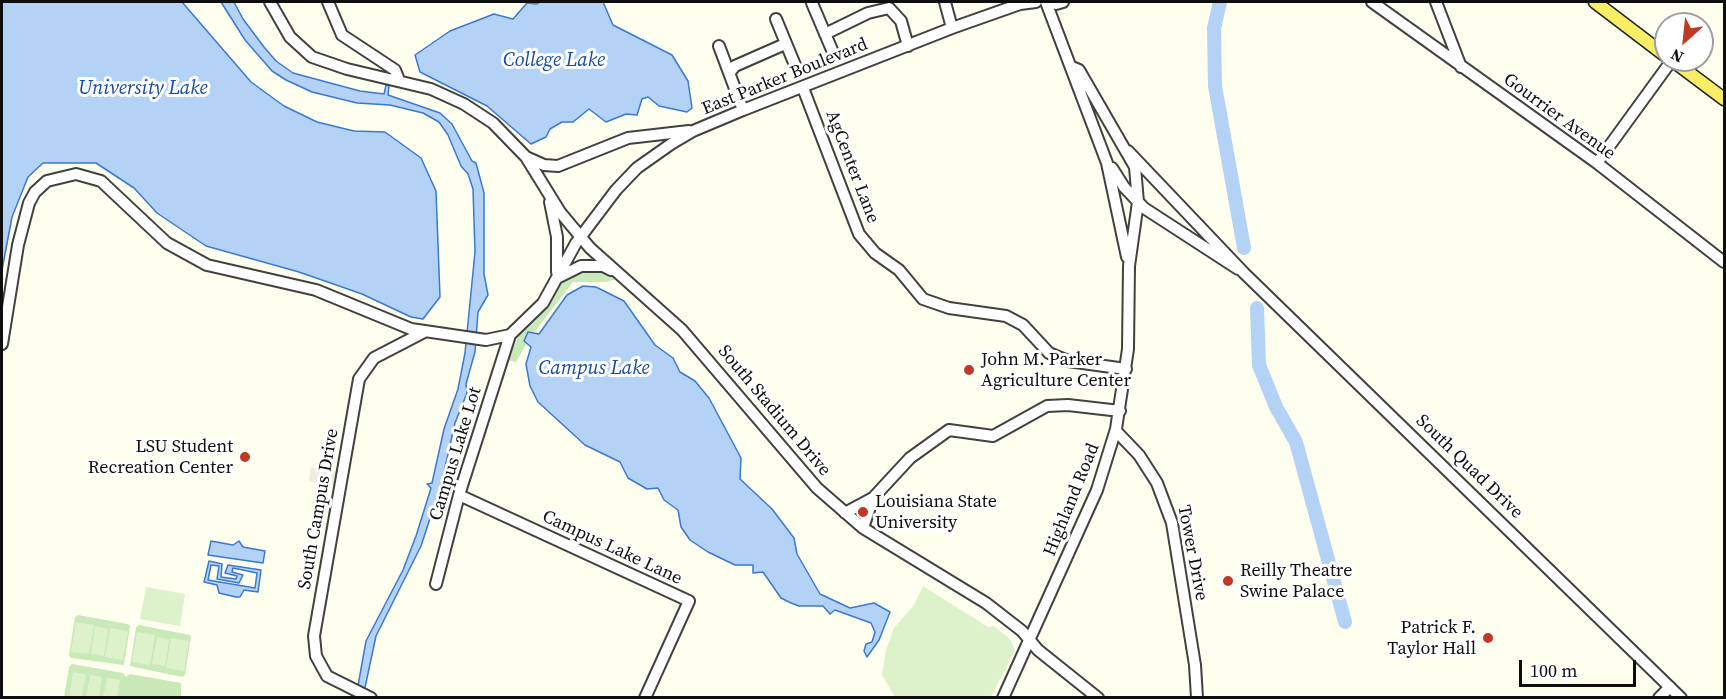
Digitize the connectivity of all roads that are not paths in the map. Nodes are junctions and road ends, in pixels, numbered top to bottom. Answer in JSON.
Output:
{"nodes":[{"id":1,"x":270,"y":2,"type":"edge"},
{"id":2,"x":328,"y":2,"type":"edge"},
{"id":3,"x":945,"y":2,"type":"edge"},
{"id":4,"x":1036,"y":2,"type":"edge"},
{"id":5,"x":1047,"y":2,"type":"edge"},
{"id":6,"x":1063,"y":2,"type":"edge"},
{"id":7,"x":1372,"y":2,"type":"edge"},
{"id":8,"x":1436,"y":2,"type":"edge"},
{"id":9,"x":1595,"y":2,"type":"edge"},
{"id":10,"x":812,"y":3,"type":"dead end"},
{"id":11,"x":776,"y":19,"type":"dead end"},
{"id":12,"x":952,"y":28,"type":"junction"},
{"id":13,"x":825,"y":34,"type":"junction"},
{"id":14,"x":785,"y":44,"type":"junction"},
{"id":15,"x":719,"y":46,"type":"dead end"},
{"id":16,"x":908,"y":46,"type":"junction"},
{"id":17,"x":1654,"y":47,"type":"edge"},
{"id":18,"x":832,"y":50,"type":"dead end"},
{"id":19,"x":1072,"y":67,"type":"junction"},
{"id":20,"x":1461,"y":67,"type":"junction"},
{"id":21,"x":797,"y":70,"type":"dead end"},
{"id":22,"x":730,"y":72,"type":"junction"},
{"id":23,"x":1663,"y":72,"type":"edge"},
{"id":24,"x":1688,"y":72,"type":"edge"},
{"id":25,"x":399,"y":80,"type":"junction"},
{"id":26,"x":803,"y":88,"type":"junction"},
{"id":27,"x":1725,"y":99,"type":"edge"},
{"id":28,"x":743,"y":110,"type":"junction"},
{"id":29,"x":703,"y":127,"type":"junction"},
{"id":30,"x":1128,"y":151,"type":"junction"},
{"id":31,"x":526,"y":157,"type":"junction"},
{"id":32,"x":1107,"y":163,"type":"junction"},
{"id":33,"x":1597,"y":163,"type":"junction"},
{"id":34,"x":549,"y":195,"type":"junction"},
{"id":35,"x":1138,"y":202,"type":"junction"},
{"id":36,"x":581,"y":237,"type":"junction"},
{"id":37,"x":1725,"y":262,"type":"edge"},
{"id":38,"x":1129,"y":266,"type":"junction"},
{"id":39,"x":613,"y":270,"type":"junction"},
{"id":40,"x":1244,"y":273,"type":"junction"},
{"id":41,"x":556,"y":279,"type":"junction"},
{"id":42,"x":424,"y":332,"type":"junction"},
{"id":43,"x":510,"y":335,"type":"junction"},
{"id":44,"x":2,"y":344,"type":"edge"},
{"id":45,"x":1126,"y":369,"type":"junction"},
{"id":46,"x":1120,"y":411,"type":"junction"},
{"id":47,"x":1116,"y":431,"type":"junction"},
{"id":48,"x":459,"y":495,"type":"junction"},
{"id":49,"x":873,"y":498,"type":"junction"},
{"id":50,"x":845,"y":513,"type":"junction"},
{"id":51,"x":863,"y":528,"type":"junction"},
{"id":52,"x":436,"y":584,"type":"dead end"},
{"id":53,"x":1030,"y":640,"type":"junction"},
{"id":54,"x":1670,"y":687,"type":"junction"},
{"id":55,"x":371,"y":698,"type":"edge"},
{"id":56,"x":645,"y":698,"type":"edge"},
{"id":57,"x":1003,"y":698,"type":"edge"},
{"id":58,"x":1098,"y":698,"type":"edge"},
{"id":59,"x":1197,"y":698,"type":"edge"},
{"id":60,"x":1659,"y":698,"type":"edge"},
{"id":61,"x":1681,"y":698,"type":"edge"}],
"edges":[{"from":1,"to":25,"type":"street"},
{"from":2,"to":25,"type":"street"},
{"from":3,"to":12,"type":"street"},
{"from":4,"to":12,"type":"street","name":"East Parker Boulevard"},
{"from":5,"to":6,"type":"street"},
{"from":5,"to":19,"type":"street","name":"Highland Road"},
{"from":7,"to":20,"type":"street","name":"Gourrier Avenue"},
{"from":8,"to":20,"type":"street"},
{"from":9,"to":17,"type":"main road"},
{"from":10,"to":13,"type":"street"},
{"from":11,"to":14,"type":"street"},
{"from":12,"to":16,"type":"street","name":"East Parker Boulevard"},
{"from":13,"to":16,"type":"street"},
{"from":13,"to":18,"type":"street"},
{"from":14,"to":21,"type":"street"},
{"from":14,"to":22,"type":"street"},
{"from":15,"to":22,"type":"street"},
{"from":16,"to":26,"type":"street","name":"East Parker Boulevard"},
{"from":19,"to":30,"type":"street","name":"Highland Road"},
{"from":19,"to":32,"type":"street","name":"Highland Road"},
{"from":20,"to":33,"type":"street","name":"Gourrier Avenue"},
{"from":22,"to":28,"type":"street"},
{"from":23,"to":33,"type":"street"},
{"from":24,"to":27,"type":"main road"},
{"from":25,"to":31,"type":"street"},
{"from":26,"to":28,"type":"street","name":"East Parker Boulevard"},
{"from":26,"to":45,"type":"street","name":"AgCenter Lane"},
{"from":28,"to":29,"type":"street","name":"East Parker Boulevard"},
{"from":29,"to":31,"type":"street"},
{"from":29,"to":36,"type":"street","name":"East Parker Boulevard"},
{"from":30,"to":35,"type":"street","name":"Highland Road"},
{"from":30,"to":40,"type":"street","name":"South Quad Drive"},
{"from":31,"to":34,"type":"street"},
{"from":32,"to":35,"type":"street","name":"South Quad Drive"},
{"from":32,"to":38,"type":"street","name":"Highland Road"},
{"from":33,"to":37,"type":"street","name":"Gourrier Avenue"},
{"from":34,"to":36,"type":"street","name":"South Stadium Drive"},
{"from":34,"to":41,"type":"street"},
{"from":35,"to":38,"type":"street","name":"Highland Road"},
{"from":35,"to":40,"type":"street","name":"South Quad Drive"},
{"from":36,"to":39,"type":"street","name":"South Stadium Drive"},
{"from":36,"to":41,"type":"street","name":"East Parker Boulevard"},
{"from":38,"to":45,"type":"street","name":"Highland Road"},
{"from":39,"to":41,"type":"street"},
{"from":39,"to":50,"type":"street","name":"South Stadium Drive"},
{"from":40,"to":54,"type":"street","name":"South Quad Drive"},
{"from":41,"to":43,"type":"street","name":"East Parker Boulevard"},
{"from":42,"to":43,"type":"street"},
{"from":42,"to":44,"type":"street"},
{"from":42,"to":55,"type":"street","name":"South Campus Drive"},
{"from":43,"to":48,"type":"street","name":"Campus Lake Lot"},
{"from":45,"to":46,"type":"street","name":"Highland Road"},
{"from":46,"to":47,"type":"street","name":"Highland Road"},
{"from":46,"to":49,"type":"street"},
{"from":47,"to":53,"type":"street","name":"Highland Road"},
{"from":47,"to":59,"type":"street","name":"Tower Drive"},
{"from":48,"to":52,"type":"street","name":"Campus Lake Lot"},
{"from":48,"to":56,"type":"street","name":"Campus Lake Lane"},
{"from":49,"to":50,"type":"street"},
{"from":49,"to":51,"type":"street"},
{"from":50,"to":51,"type":"street","name":"South Stadium Drive"},
{"from":51,"to":53,"type":"street","name":"South Stadium Drive"},
{"from":53,"to":57,"type":"street","name":"Highland Road"},
{"from":53,"to":58,"type":"street","name":"South Stadium Drive"},
{"from":54,"to":60,"type":"street"},
{"from":54,"to":61,"type":"street","name":"South Quad Drive"}]}
